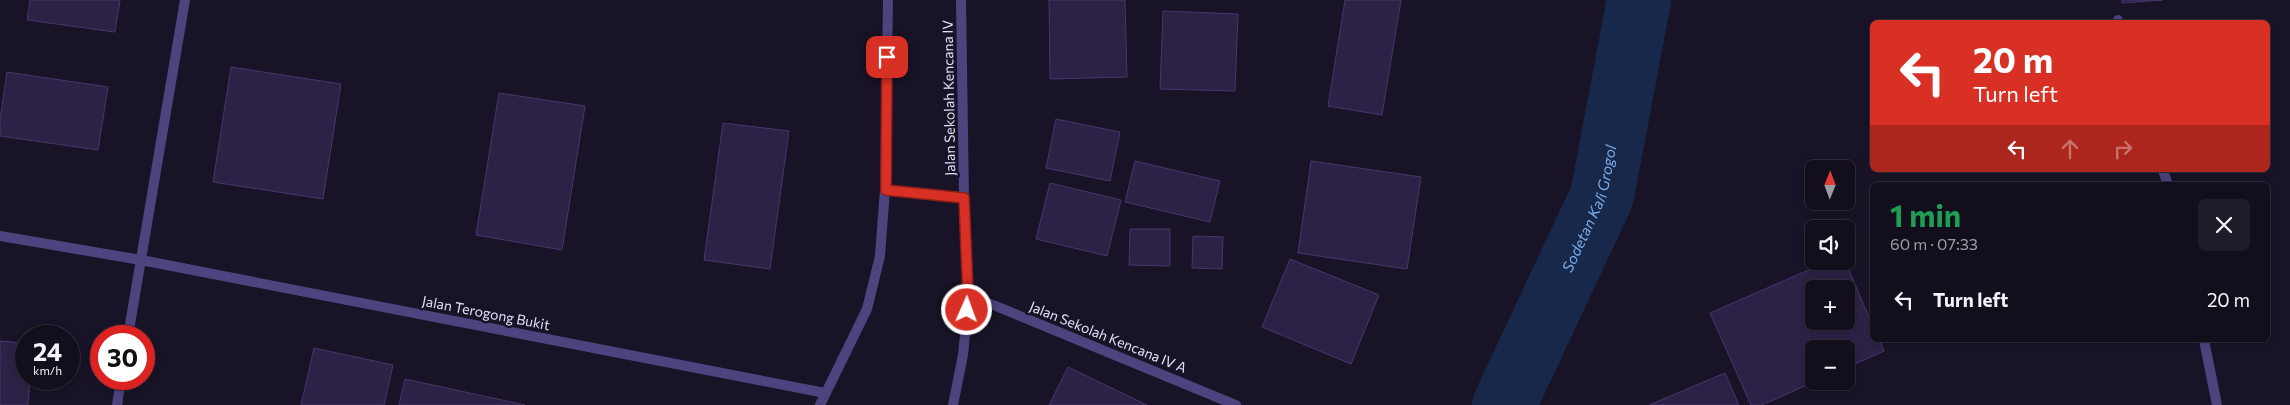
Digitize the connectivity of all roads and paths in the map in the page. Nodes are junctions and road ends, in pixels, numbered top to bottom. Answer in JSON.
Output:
{"nodes":[{"id":1,"x":185,"y":0,"type":"edge"},
{"id":2,"x":888,"y":0,"type":"edge"},
{"id":3,"x":962,"y":0,"type":"edge"},
{"id":4,"x":886,"y":190,"type":"junction"},
{"id":5,"x":964,"y":198,"type":"junction"},
{"id":6,"x":0,"y":236,"type":"edge"},
{"id":7,"x":141,"y":260,"type":"junction"},
{"id":8,"x":968,"y":295,"type":"junction"},
{"id":9,"x":130,"y":325,"type":"edge"},
{"id":10,"x":2204,"y":342,"type":"edge"},
{"id":11,"x":119,"y":390,"type":"edge"},
{"id":12,"x":825,"y":393,"type":"junction"},
{"id":13,"x":117,"y":405,"type":"edge"},
{"id":14,"x":820,"y":405,"type":"edge"},
{"id":15,"x":953,"y":405,"type":"edge"},
{"id":16,"x":1236,"y":405,"type":"edge"},
{"id":17,"x":2217,"y":405,"type":"edge"}],
"edges":[{"from":1,"to":7,"type":"street"},
{"from":2,"to":4,"type":"street"},
{"from":3,"to":5,"type":"street","name":"Jalan Sekolah Kencana IV"},
{"from":4,"to":5,"type":"street"},
{"from":4,"to":12,"type":"street"},
{"from":5,"to":8,"type":"street","name":"Jalan Sekolah Kencana IV"},
{"from":6,"to":7,"type":"street","name":"Jalan Terogong Bukit"},
{"from":7,"to":9,"type":"street"},
{"from":7,"to":12,"type":"street","name":"Jalan Terogong Bukit"},
{"from":8,"to":15,"type":"street","name":"Jalan Sekolah Kencana IV"},
{"from":8,"to":16,"type":"street","name":"Jalan Sekolah Kencana IV A"},
{"from":10,"to":17,"type":"street"},
{"from":11,"to":13,"type":"street"},
{"from":12,"to":14,"type":"street"}]}
